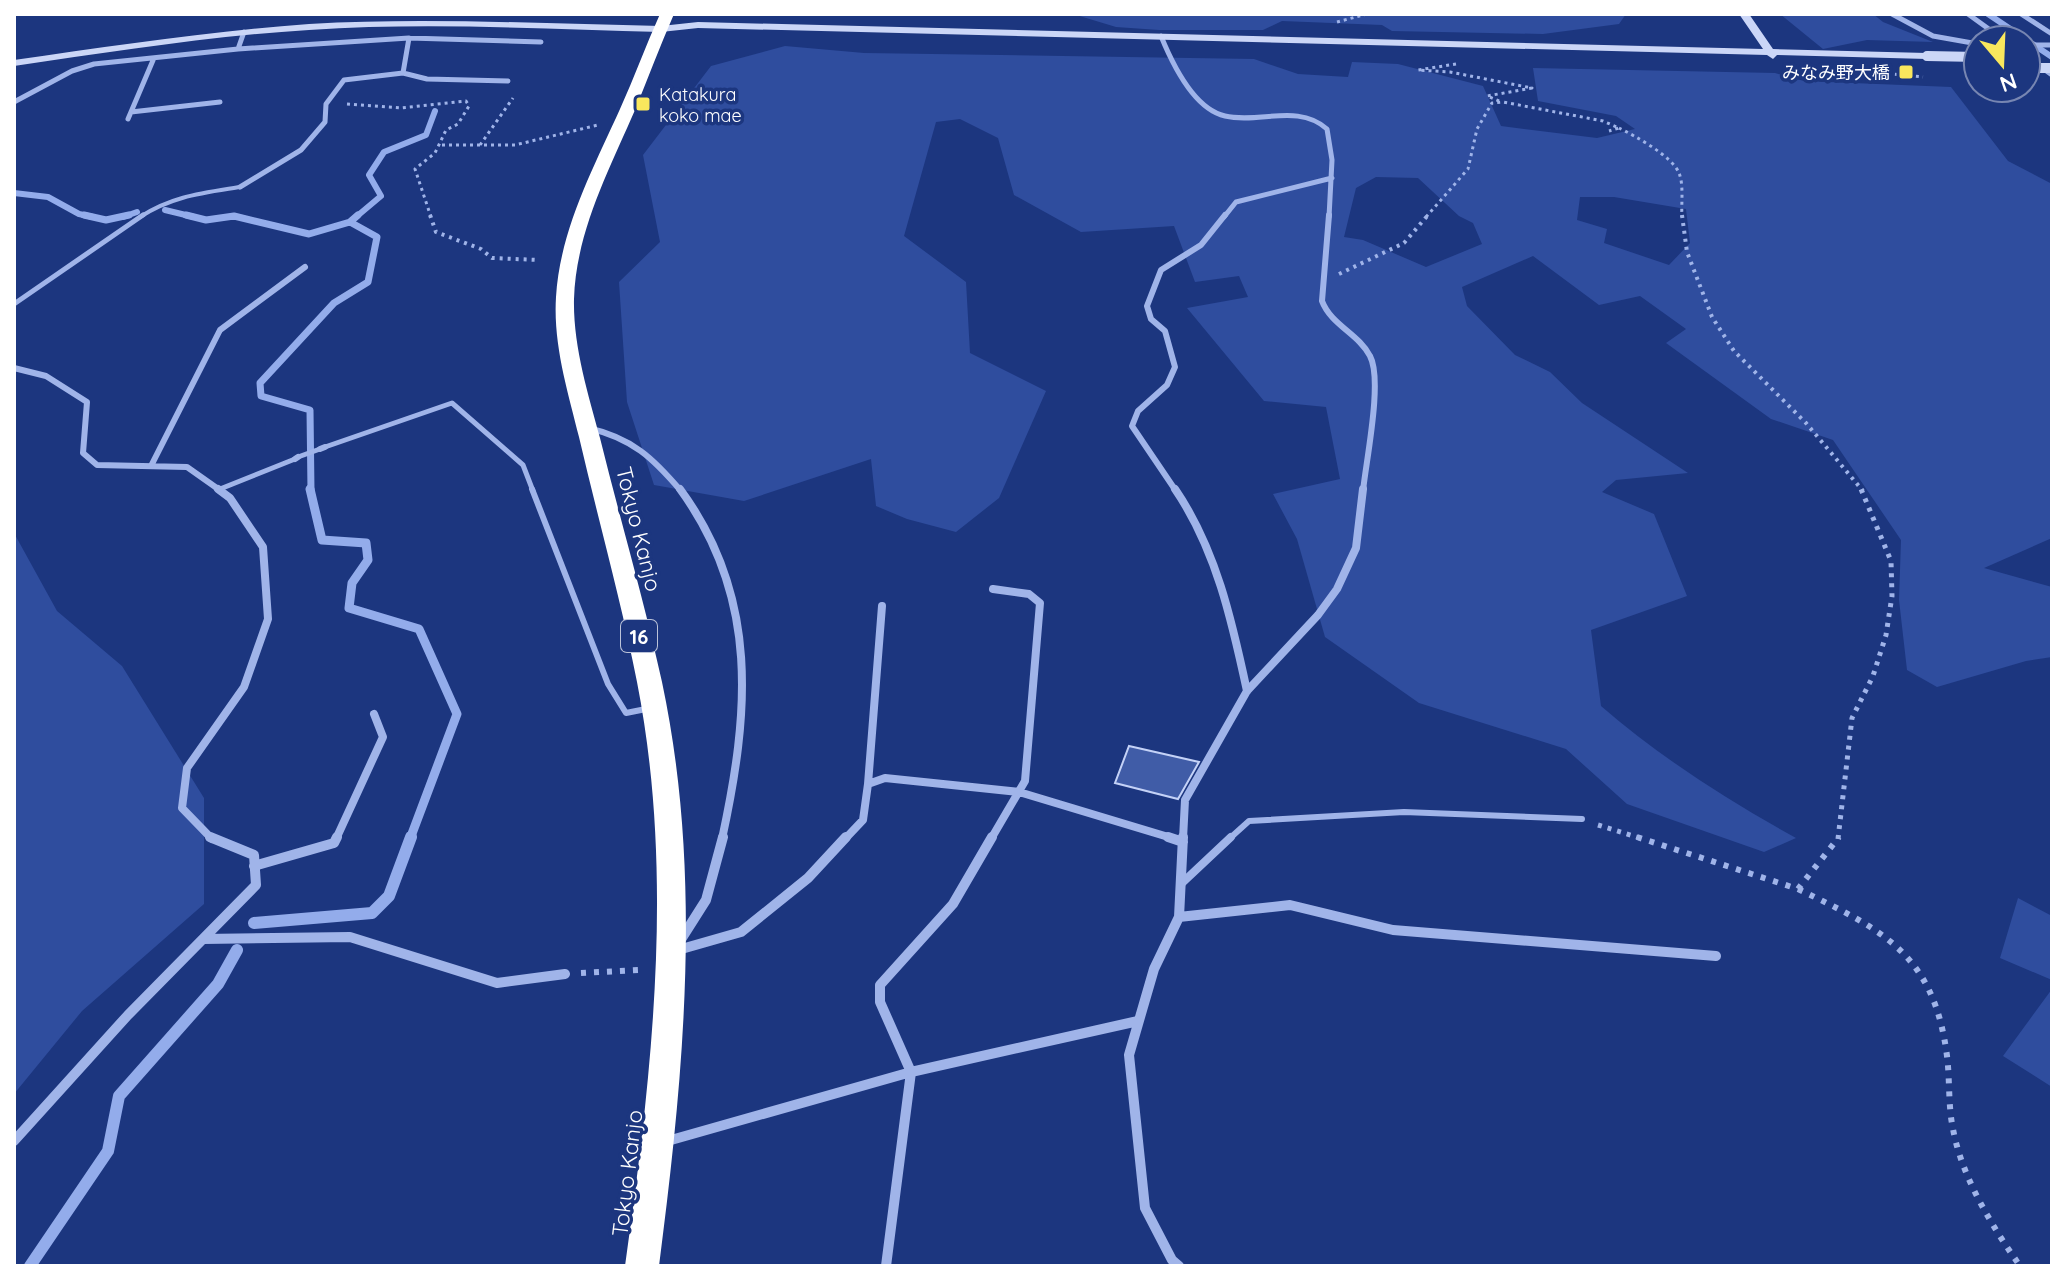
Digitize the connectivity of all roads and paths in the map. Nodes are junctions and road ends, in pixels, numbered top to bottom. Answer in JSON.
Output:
{"nodes":[{"id":1,"x":1367,"y":14,"type":"edge"},
{"id":2,"x":1744,"y":14,"type":"edge"},
{"id":3,"x":1892,"y":14,"type":"edge"},
{"id":4,"x":2021,"y":14,"type":"edge"},
{"id":5,"x":1359,"y":17,"type":"dead end"},
{"id":6,"x":664,"y":21,"type":"edge"},
{"id":7,"x":244,"y":32,"type":"junction"},
{"id":8,"x":2052,"y":34,"type":"edge"},
{"id":9,"x":409,"y":38,"type":"junction"},
{"id":10,"x":1163,"y":41,"type":"junction"},
{"id":11,"x":541,"y":42,"type":"dead end"},
{"id":12,"x":1962,"y":43,"type":"edge"},
{"id":13,"x":238,"y":49,"type":"junction"},
{"id":14,"x":1770,"y":52,"type":"junction"},
{"id":15,"x":1962,"y":57,"type":"edge"},
{"id":16,"x":154,"y":58,"type":"junction"},
{"id":17,"x":1777,"y":61,"type":"junction"},
{"id":18,"x":14,"y":63,"type":"edge"},
{"id":19,"x":1470,"y":64,"type":"dead end"},
{"id":20,"x":1962,"y":66,"type":"edge"},
{"id":21,"x":403,"y":73,"type":"junction"},
{"id":22,"x":508,"y":81,"type":"dead end"},
{"id":23,"x":520,"y":86,"type":"dead end"},
{"id":24,"x":14,"y":102,"type":"edge"},
{"id":25,"x":220,"y":102,"type":"dead end"},
{"id":26,"x":1503,"y":102,"type":"junction"},
{"id":27,"x":326,"y":104,"type":"junction"},
{"id":28,"x":131,"y":112,"type":"junction"},
{"id":29,"x":128,"y":119,"type":"dead end"},
{"id":30,"x":603,"y":124,"type":"dead end"},
{"id":31,"x":1619,"y":128,"type":"junction"},
{"id":32,"x":1609,"y":131,"type":"dead end"},
{"id":33,"x":442,"y":145,"type":"junction"},
{"id":34,"x":479,"y":146,"type":"junction"},
{"id":35,"x":1332,"y":178,"type":"junction"},
{"id":36,"x":240,"y":187,"type":"joint"},
{"id":37,"x":539,"y":260,"type":"dead end"},
{"id":38,"x":305,"y":267,"type":"dead end"},
{"id":39,"x":1322,"y":277,"type":"junction"},
{"id":40,"x":14,"y":304,"type":"edge"},
{"id":41,"x":14,"y":368,"type":"edge"},
{"id":42,"x":587,"y":428,"type":"junction"},
{"id":43,"x":151,"y":466,"type":"junction"},
{"id":44,"x":220,"y":489,"type":"junction"},
{"id":45,"x":993,"y":589,"type":"dead end"},
{"id":46,"x":882,"y":606,"type":"dead end"},
{"id":47,"x":1247,"y":691,"type":"junction"},
{"id":48,"x":654,"y":708,"type":"junction"},
{"id":49,"x":374,"y":714,"type":"dead end"},
{"id":50,"x":868,"y":784,"type":"junction"},
{"id":51,"x":1019,"y":792,"type":"junction"},
{"id":52,"x":1582,"y":819,"type":"joint"},
{"id":53,"x":1183,"y":842,"type":"junction"},
{"id":54,"x":254,"y":866,"type":"junction"},
{"id":55,"x":1181,"y":884,"type":"junction"},
{"id":56,"x":1798,"y":889,"type":"junction"},
{"id":57,"x":1179,"y":917,"type":"junction"},
{"id":58,"x":203,"y":939,"type":"junction"},
{"id":59,"x":673,"y":951,"type":"junction"},
{"id":60,"x":1716,"y":956,"type":"dead end"},
{"id":61,"x":640,"y":970,"type":"dead end"},
{"id":62,"x":565,"y":974,"type":"joint"},
{"id":63,"x":1138,"y":1021,"type":"junction"},
{"id":64,"x":911,"y":1072,"type":"junction"},
{"id":65,"x":14,"y":1141,"type":"edge"},
{"id":66,"x":659,"y":1143,"type":"junction"},
{"id":67,"x":642,"y":1266,"type":"edge"},
{"id":68,"x":886,"y":1266,"type":"edge"},
{"id":69,"x":1179,"y":1266,"type":"edge"},
{"id":70,"x":2020,"y":1266,"type":"edge"}],
"edges":[{"from":1,"to":5,"type":"path"},
{"from":2,"to":14,"type":"street"},
{"from":3,"to":12,"type":"street"},
{"from":4,"to":8,"type":"street"},
{"from":6,"to":7,"type":"street"},
{"from":6,"to":10,"type":"street"},
{"from":6,"to":42,"type":"highway","name":"Tokyo Kanjo","number":"16"},
{"from":7,"to":13,"type":"street"},
{"from":7,"to":18,"type":"street"},
{"from":9,"to":11,"type":"street"},
{"from":9,"to":13,"type":"street"},
{"from":9,"to":21,"type":"street"},
{"from":10,"to":14,"type":"street"},
{"from":10,"to":17,"type":"street"},
{"from":10,"to":35,"type":"street"},
{"from":13,"to":16,"type":"street"},
{"from":14,"to":15,"type":"street","bridge":true},
{"from":14,"to":17,"type":"street"},
{"from":16,"to":24,"type":"street"},
{"from":16,"to":28,"type":"street"},
{"from":17,"to":20,"type":"street"},
{"from":19,"to":26,"type":"path"},
{"from":21,"to":22,"type":"street"},
{"from":21,"to":27,"type":"street"},
{"from":23,"to":34,"type":"path"},
{"from":25,"to":28,"type":"street"},
{"from":26,"to":31,"type":"path"},
{"from":26,"to":39,"type":"path"},
{"from":27,"to":33,"type":"path"},
{"from":27,"to":36,"type":"street"},
{"from":28,"to":29,"type":"street"},
{"from":30,"to":34,"type":"path"},
{"from":31,"to":32,"type":"path"},
{"from":31,"to":56,"type":"path"},
{"from":33,"to":34,"type":"path"},
{"from":33,"to":37,"type":"path"},
{"from":35,"to":39,"type":"street"},
{"from":35,"to":47,"type":"street"},
{"from":36,"to":40,"type":"lane"},
{"from":38,"to":43,"type":"street"},
{"from":39,"to":47,"type":"street"},
{"from":41,"to":43,"type":"street"},
{"from":42,"to":48,"type":"highway","name":"Tokyo Kanjo","number":"16"},
{"from":42,"to":59,"type":"street"},
{"from":43,"to":44,"type":"street"},
{"from":44,"to":48,"type":"lane"},
{"from":44,"to":54,"type":"street"},
{"from":45,"to":51,"type":"street"},
{"from":46,"to":50,"type":"street"},
{"from":47,"to":53,"type":"street"},
{"from":48,"to":59,"type":"highway","name":"Tokyo Kanjo","number":"16"},
{"from":49,"to":54,"type":"street"},
{"from":50,"to":51,"type":"street"},
{"from":50,"to":59,"type":"street"},
{"from":51,"to":53,"type":"street"},
{"from":51,"to":64,"type":"street"},
{"from":52,"to":55,"type":"lane"},
{"from":52,"to":56,"type":"path"},
{"from":53,"to":55,"type":"street"},
{"from":54,"to":58,"type":"street"},
{"from":55,"to":57,"type":"street"},
{"from":56,"to":70,"type":"path"},
{"from":57,"to":60,"type":"street"},
{"from":57,"to":63,"type":"street"},
{"from":58,"to":62,"type":"street"},
{"from":58,"to":65,"type":"street"},
{"from":59,"to":66,"type":"highway","name":"Tokyo Kanjo","number":"16"},
{"from":61,"to":62,"type":"path"},
{"from":63,"to":64,"type":"street"},
{"from":63,"to":69,"type":"street"},
{"from":64,"to":66,"type":"street"},
{"from":64,"to":68,"type":"street"},
{"from":66,"to":67,"type":"highway","name":"Tokyo Kanjo","number":"16"}]}
